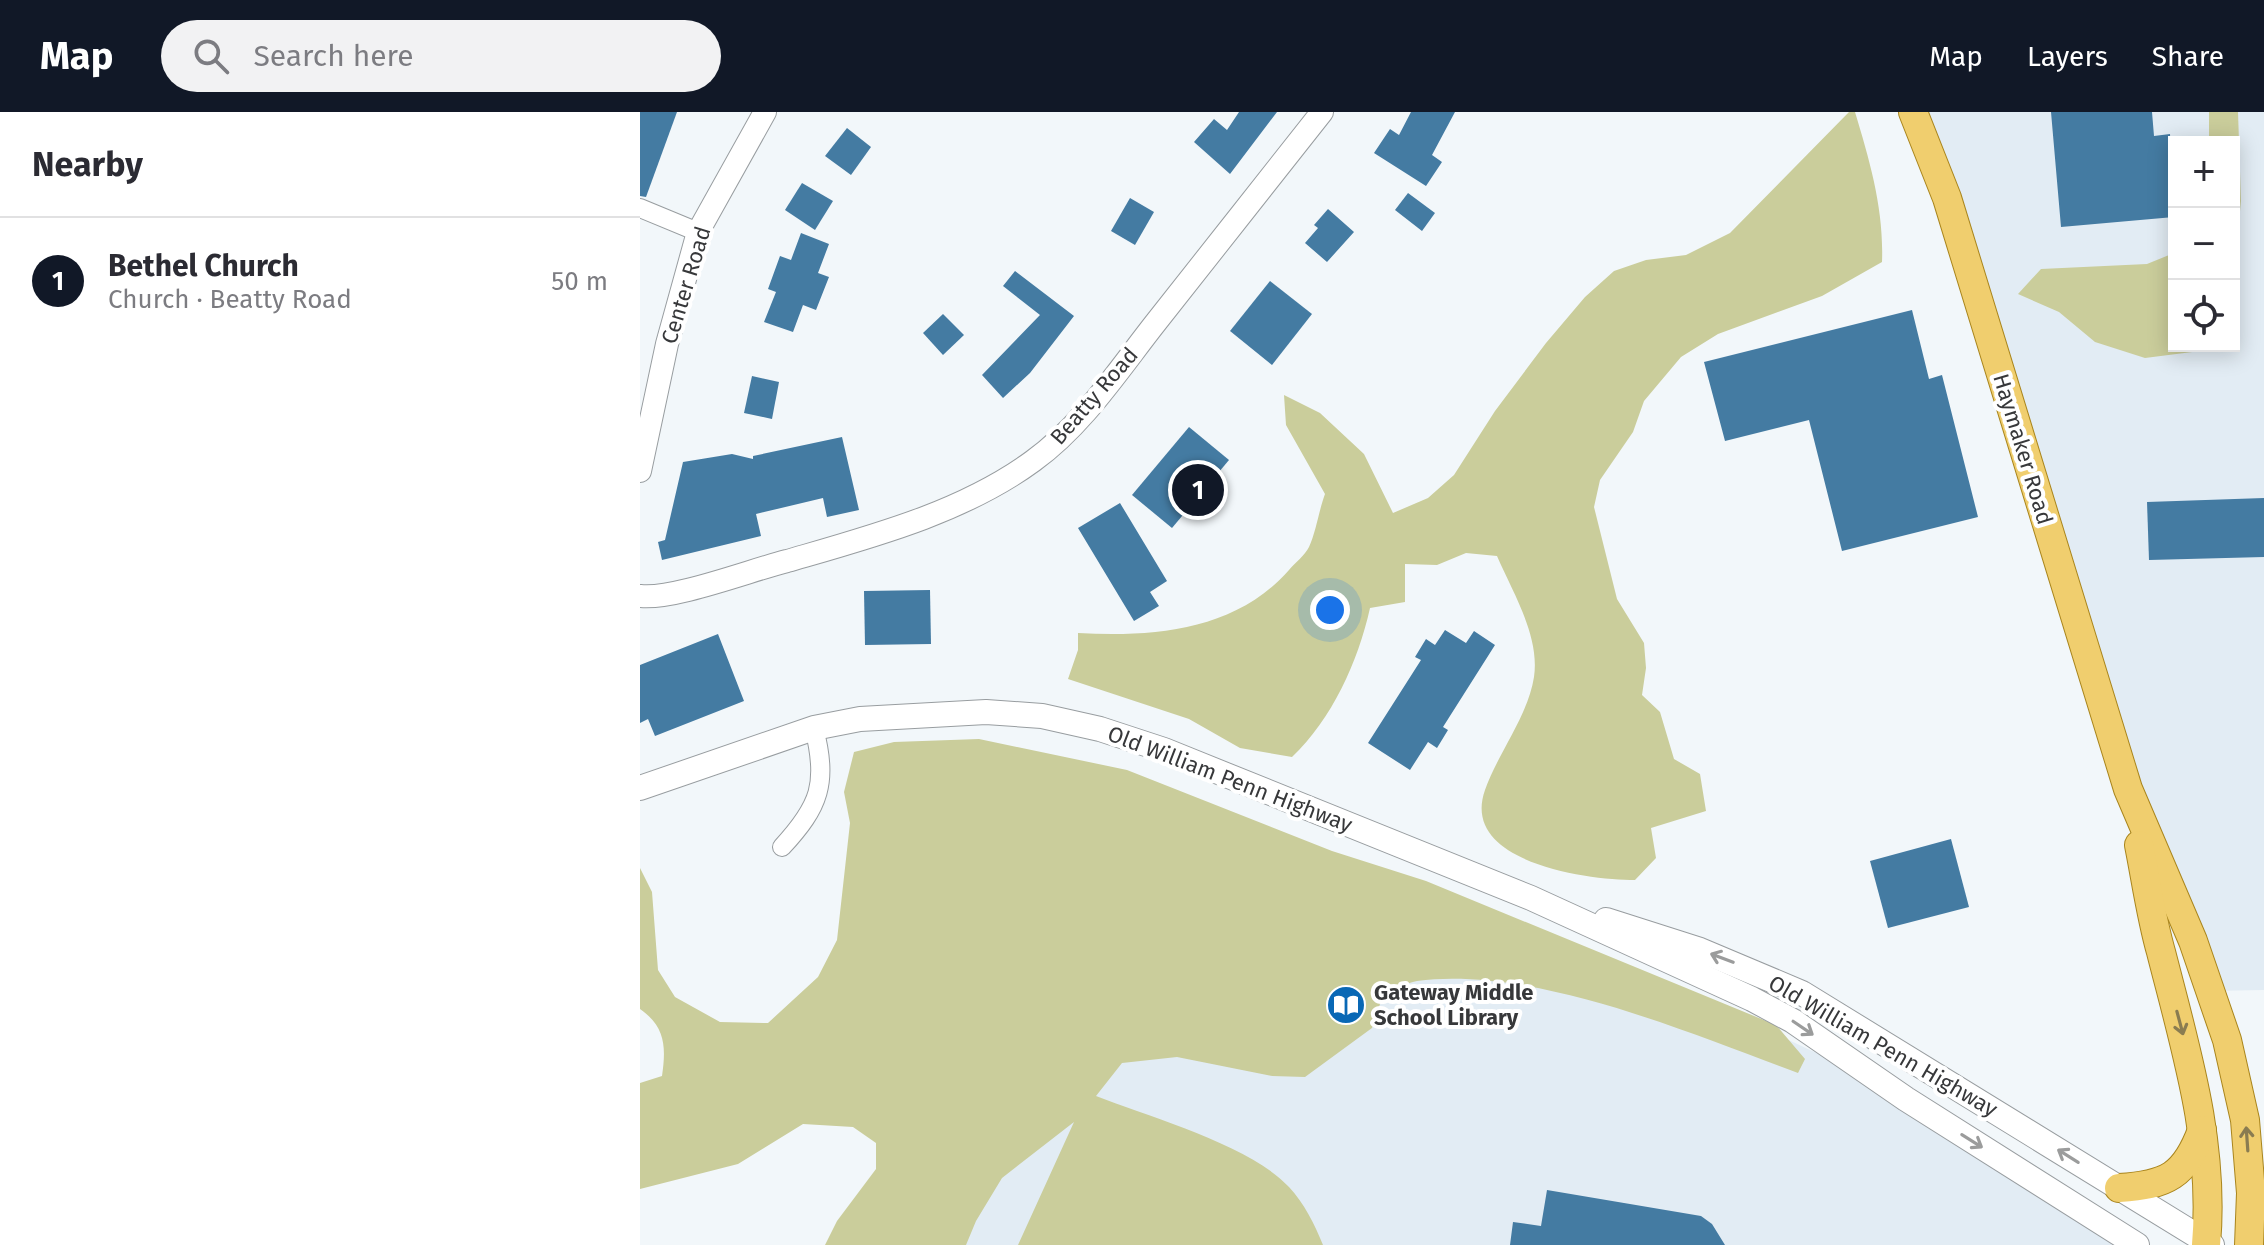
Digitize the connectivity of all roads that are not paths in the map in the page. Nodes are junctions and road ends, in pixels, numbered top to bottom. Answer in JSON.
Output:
{"nodes":[{"id":1,"x":765,"y":112,"type":"edge"},
{"id":2,"x":1322,"y":112,"type":"edge"},
{"id":3,"x":1913,"y":112,"type":"edge"},
{"id":4,"x":640,"y":208,"type":"edge"},
{"id":5,"x":698,"y":232,"type":"junction"},
{"id":6,"x":640,"y":471,"type":"edge"},
{"id":7,"x":640,"y":596,"type":"edge"},
{"id":8,"x":814,"y":728,"type":"junction"},
{"id":9,"x":640,"y":788,"type":"edge"},
{"id":10,"x":2128,"y":789,"type":"junction"},
{"id":11,"x":782,"y":847,"type":"dead end"},
{"id":12,"x":1531,"y":898,"type":"junction"},
{"id":13,"x":2204,"y":1125,"type":"junction"},
{"id":14,"x":2119,"y":1188,"type":"junction"},
{"id":15,"x":2208,"y":1244,"type":"edge"},
{"id":16,"x":2137,"y":1245,"type":"edge"},
{"id":17,"x":2249,"y":1245,"type":"edge"}],
"edges":[{"from":1,"to":5,"type":"street","name":"Center Road"},
{"from":2,"to":7,"type":"street","name":"Beatty Road"},
{"from":3,"to":10,"type":"main road","name":"Haymaker Road"},
{"from":4,"to":5,"type":"street"},
{"from":5,"to":6,"type":"street","name":"Center Road"},
{"from":8,"to":9,"type":"main road","name":"Old William Penn Highway"},
{"from":8,"to":11,"type":"street"},
{"from":8,"to":12,"type":"main road","name":"Old William Penn Highway"},
{"from":10,"to":13,"type":"main road","name":"Haymaker Road","one_way":true},
{"from":17,"to":10,"type":"main road","name":"Haymaker Road","one_way":true},
{"from":14,"to":12,"type":"main road","name":"Old William Penn Highway","one_way":true},
{"from":12,"to":16,"type":"main road","name":"Old William Penn Highway","one_way":true},
{"from":13,"to":14,"type":"main road"},
{"from":13,"to":15,"type":"main road","name":"Haymaker Road"},
{"from":14,"to":15,"type":"main road","name":"Old William Penn Highway"}]}
